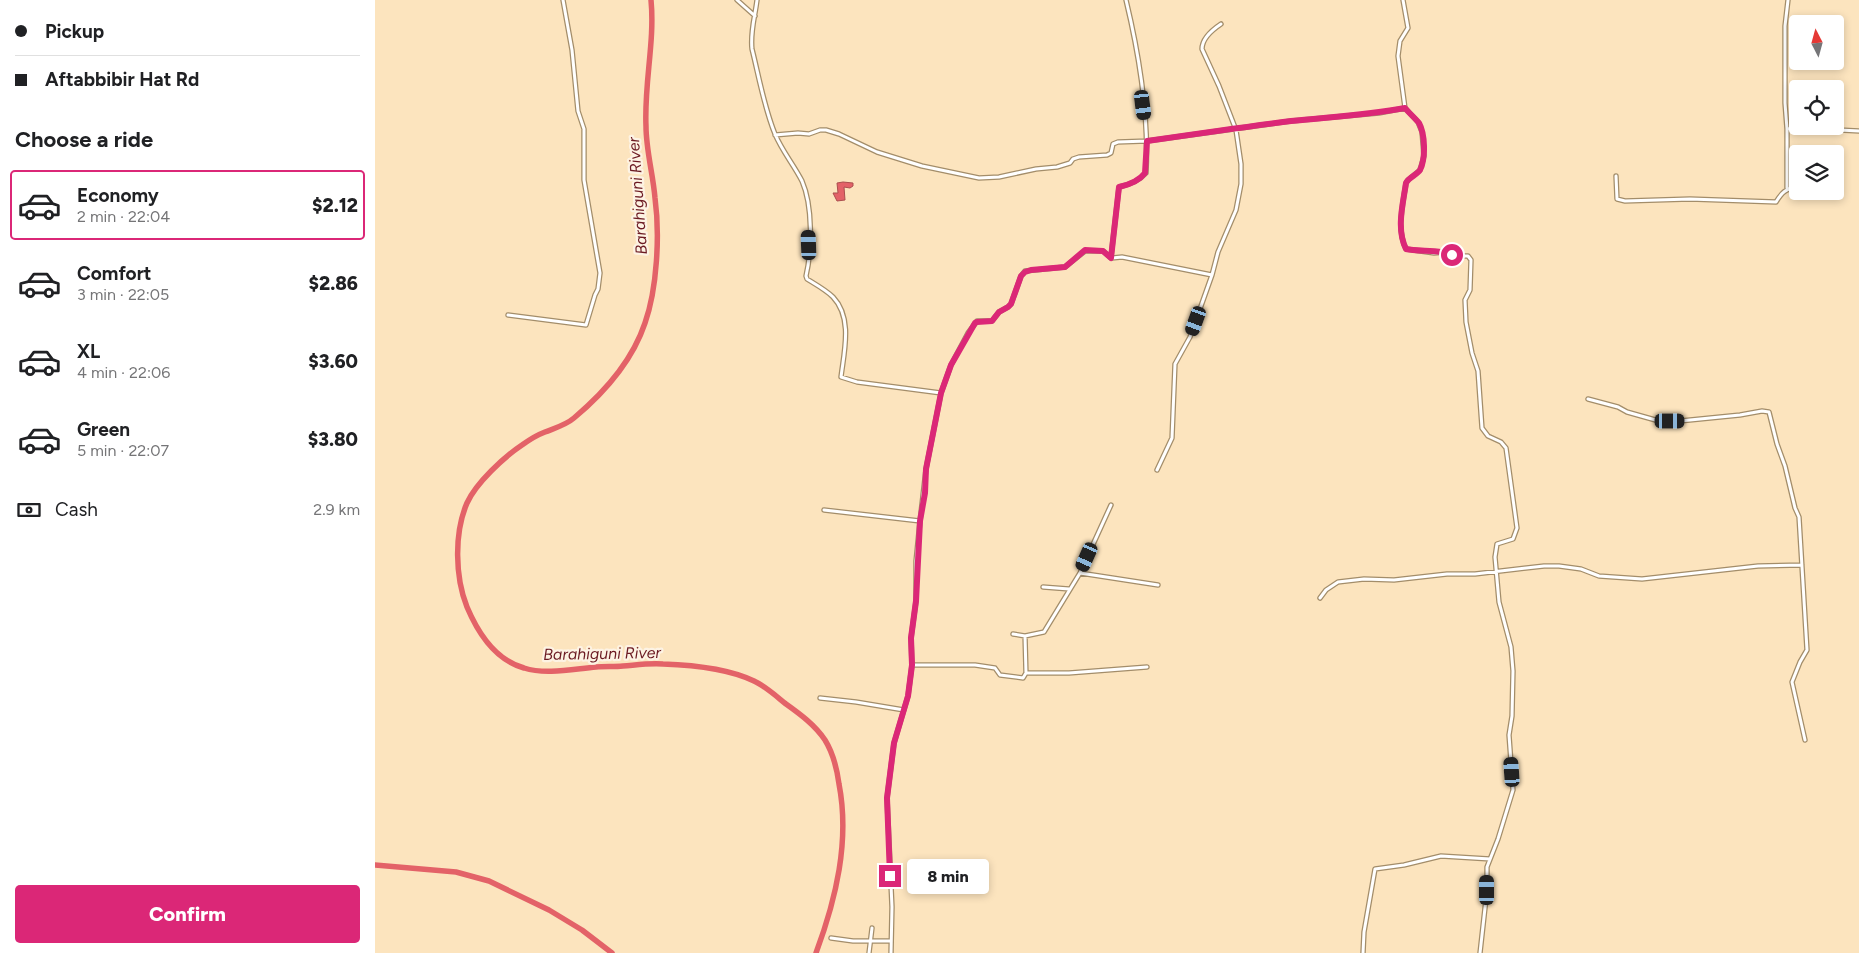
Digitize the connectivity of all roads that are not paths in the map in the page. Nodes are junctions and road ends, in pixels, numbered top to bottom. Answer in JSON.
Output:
{"nodes":[{"id":1,"x":563,"y":0,"type":"edge"},
{"id":2,"x":737,"y":0,"type":"edge"},
{"id":3,"x":757,"y":0,"type":"edge"},
{"id":4,"x":1126,"y":0,"type":"edge"},
{"id":5,"x":1403,"y":0,"type":"edge"},
{"id":6,"x":1787,"y":0,"type":"edge"},
{"id":7,"x":755,"y":17,"type":"junction"},
{"id":8,"x":1221,"y":24,"type":"dead end"},
{"id":9,"x":1405,"y":108,"type":"junction"},
{"id":10,"x":1787,"y":129,"type":"junction"},
{"id":11,"x":1236,"y":130,"type":"junction"},
{"id":12,"x":1859,"y":131,"type":"edge"},
{"id":13,"x":775,"y":135,"type":"junction"},
{"id":14,"x":1147,"y":141,"type":"junction"},
{"id":15,"x":1616,"y":176,"type":"dead end"},
{"id":16,"x":1787,"y":188,"type":"joint"},
{"id":17,"x":1111,"y":258,"type":"junction"},
{"id":18,"x":1212,"y":275,"type":"junction"},
{"id":19,"x":508,"y":315,"type":"dead end"},
{"id":20,"x":941,"y":393,"type":"junction"},
{"id":21,"x":1589,"y":399,"type":"dead end"},
{"id":22,"x":1157,"y":470,"type":"dead end"},
{"id":23,"x":1111,"y":506,"type":"dead end"},
{"id":24,"x":824,"y":510,"type":"dead end"},
{"id":25,"x":920,"y":521,"type":"junction"},
{"id":26,"x":1802,"y":565,"type":"junction"},
{"id":27,"x":1496,"y":571,"type":"junction"},
{"id":28,"x":1080,"y":573,"type":"junction"},
{"id":29,"x":1158,"y":585,"type":"dead end"},
{"id":30,"x":1043,"y":587,"type":"dead end"},
{"id":31,"x":1069,"y":589,"type":"junction"},
{"id":32,"x":1320,"y":598,"type":"dead end"},
{"id":33,"x":1013,"y":634,"type":"dead end"},
{"id":34,"x":1025,"y":636,"type":"junction"},
{"id":35,"x":912,"y":665,"type":"junction"},
{"id":36,"x":1147,"y":667,"type":"dead end"},
{"id":37,"x":1026,"y":674,"type":"junction"},
{"id":38,"x":820,"y":698,"type":"dead end"},
{"id":39,"x":904,"y":710,"type":"junction"},
{"id":40,"x":1805,"y":740,"type":"dead end"},
{"id":41,"x":1490,"y":860,"type":"junction"},
{"id":42,"x":872,"y":928,"type":"dead end"},
{"id":43,"x":831,"y":938,"type":"dead end"},
{"id":44,"x":870,"y":941,"type":"junction"},
{"id":45,"x":891,"y":941,"type":"junction"},
{"id":46,"x":869,"y":953,"type":"edge"},
{"id":47,"x":891,"y":953,"type":"edge"},
{"id":48,"x":1363,"y":953,"type":"edge"},
{"id":49,"x":1480,"y":953,"type":"edge"}],
"edges":[{"from":1,"to":19,"type":"street"},
{"from":2,"to":7,"type":"street"},
{"from":3,"to":7,"type":"street"},
{"from":4,"to":14,"type":"street"},
{"from":5,"to":9,"type":"street"},
{"from":6,"to":10,"type":"street"},
{"from":7,"to":13,"type":"street"},
{"from":8,"to":11,"type":"street"},
{"from":9,"to":11,"type":"street"},
{"from":9,"to":27,"type":"street"},
{"from":10,"to":12,"type":"street"},
{"from":10,"to":16,"type":"street"},
{"from":11,"to":14,"type":"street"},
{"from":11,"to":18,"type":"street"},
{"from":13,"to":14,"type":"street"},
{"from":13,"to":20,"type":"street"},
{"from":14,"to":17,"type":"street"},
{"from":15,"to":16,"type":"street"},
{"from":17,"to":18,"type":"street"},
{"from":17,"to":20,"type":"street"},
{"from":18,"to":22,"type":"street"},
{"from":20,"to":25,"type":"street"},
{"from":21,"to":26,"type":"street"},
{"from":23,"to":28,"type":"street"},
{"from":24,"to":25,"type":"street"},
{"from":25,"to":35,"type":"street"},
{"from":26,"to":27,"type":"street"},
{"from":26,"to":40,"type":"street"},
{"from":27,"to":32,"type":"street"},
{"from":27,"to":41,"type":"street"},
{"from":28,"to":29,"type":"street"},
{"from":28,"to":31,"type":"street"},
{"from":30,"to":31,"type":"street"},
{"from":31,"to":34,"type":"street"},
{"from":33,"to":34,"type":"street"},
{"from":34,"to":37,"type":"street"},
{"from":35,"to":37,"type":"street"},
{"from":35,"to":39,"type":"street"},
{"from":36,"to":37,"type":"street"},
{"from":38,"to":39,"type":"street"},
{"from":39,"to":45,"type":"street"},
{"from":41,"to":48,"type":"street"},
{"from":41,"to":49,"type":"street"},
{"from":42,"to":44,"type":"street"},
{"from":43,"to":44,"type":"street"},
{"from":44,"to":45,"type":"street"},
{"from":44,"to":46,"type":"street"},
{"from":45,"to":47,"type":"street"}]}
